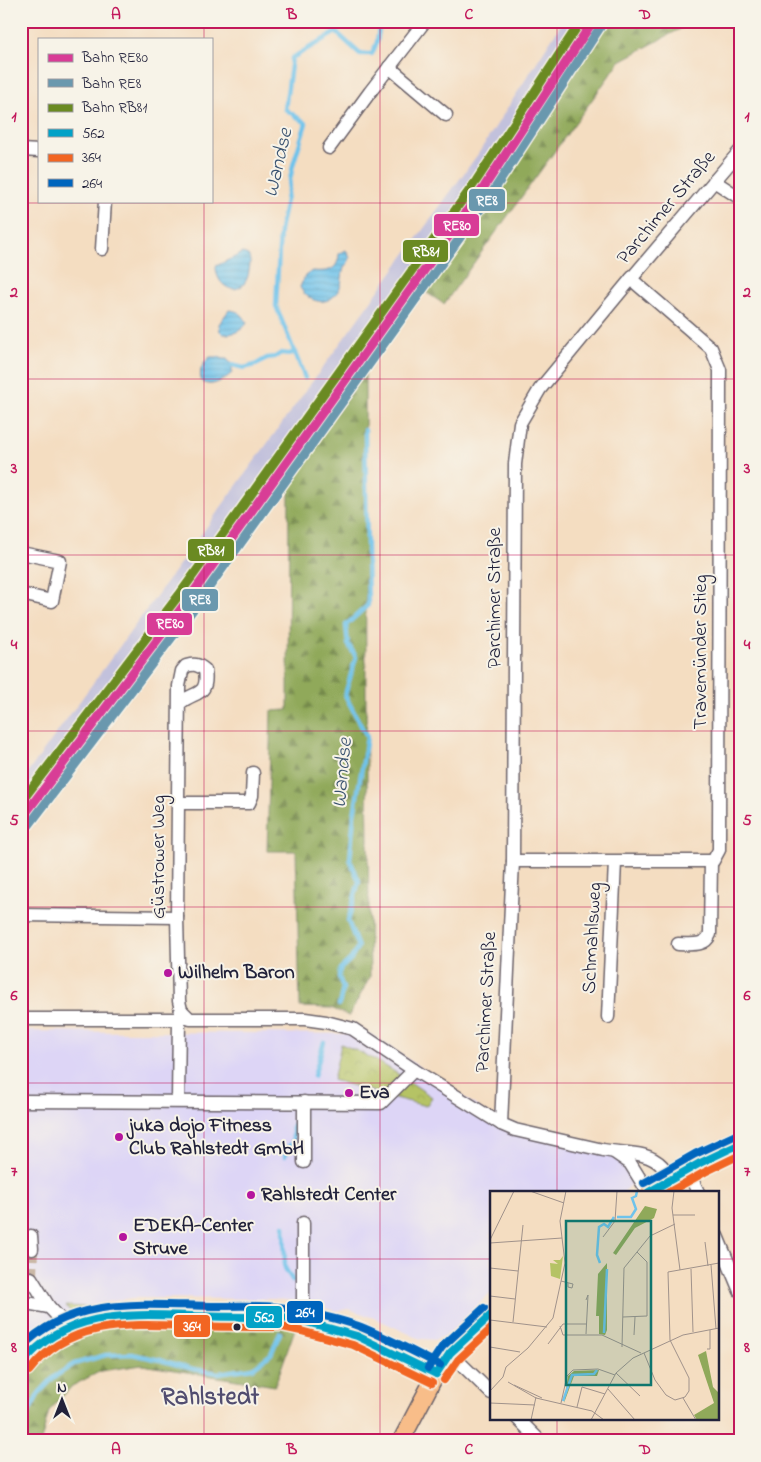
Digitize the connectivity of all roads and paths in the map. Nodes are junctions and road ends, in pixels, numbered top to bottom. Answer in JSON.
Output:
{"nodes":[{"id":1,"x":425,"y":21,"type":"edge"},
{"id":2,"x":389,"y":67,"type":"junction"},
{"id":3,"x":446,"y":115,"type":"dead end"},
{"id":4,"x":329,"y":148,"type":"dead end"},
{"id":5,"x":21,"y":150,"type":"edge"},
{"id":6,"x":38,"y":151,"type":"edge"},
{"id":7,"x":740,"y":151,"type":"edge"},
{"id":8,"x":714,"y":181,"type":"junction"},
{"id":9,"x":740,"y":198,"type":"edge"},
{"id":10,"x":105,"y":202,"type":"edge"},
{"id":11,"x":102,"y":249,"type":"dead end"},
{"id":12,"x":631,"y":279,"type":"junction"},
{"id":13,"x":22,"y":557,"type":"edge"},
{"id":14,"x":21,"y":594,"type":"edge"},
{"id":15,"x":179,"y":704,"type":"dead end"},
{"id":16,"x":253,"y":773,"type":"dead end"},
{"id":17,"x":178,"y":803,"type":"junction"},
{"id":18,"x":513,"y":861,"type":"junction"},
{"id":19,"x":711,"y":861,"type":"junction"},
{"id":20,"x":615,"y":862,"type":"junction"},
{"id":21,"x":21,"y":915,"type":"edge"},
{"id":22,"x":177,"y":917,"type":"junction"},
{"id":23,"x":678,"y":944,"type":"dead end"},
{"id":24,"x":180,"y":1015,"type":"junction"},
{"id":25,"x":608,"y":1017,"type":"dead end"},
{"id":26,"x":21,"y":1019,"type":"edge"},
{"id":27,"x":414,"y":1070,"type":"junction"},
{"id":28,"x":21,"y":1101,"type":"edge"},
{"id":29,"x":178,"y":1101,"type":"junction"},
{"id":30,"x":304,"y":1102,"type":"junction"},
{"id":31,"x":501,"y":1124,"type":"junction"},
{"id":32,"x":740,"y":1144,"type":"edge"},
{"id":33,"x":614,"y":1152,"type":"junction"},
{"id":34,"x":304,"y":1162,"type":"dead end"},
{"id":35,"x":687,"y":1170,"type":"junction"},
{"id":36,"x":671,"y":1179,"type":"junction"},
{"id":37,"x":647,"y":1191,"type":"edge"},
{"id":38,"x":650,"y":1191,"type":"edge"},
{"id":39,"x":698,"y":1191,"type":"edge"},
{"id":40,"x":303,"y":1223,"type":"dead end"},
{"id":41,"x":31,"y":1236,"type":"dead end"},
{"id":42,"x":718,"y":1238,"type":"edge"},
{"id":43,"x":32,"y":1249,"type":"tunnel mouth"},
{"id":44,"x":31,"y":1278,"type":"tunnel mouth"},
{"id":45,"x":740,"y":1291,"type":"edge"},
{"id":46,"x":21,"y":1302,"type":"edge"},
{"id":47,"x":49,"y":1308,"type":"junction"},
{"id":48,"x":490,"y":1316,"type":"edge"},
{"id":49,"x":316,"y":1324,"type":"junction"},
{"id":50,"x":69,"y":1328,"type":"junction"},
{"id":51,"x":450,"y":1353,"type":"junction"},
{"id":52,"x":21,"y":1365,"type":"edge"},
{"id":53,"x":436,"y":1374,"type":"junction"},
{"id":54,"x":490,"y":1392,"type":"edge"},
{"id":55,"x":519,"y":1420,"type":"edge"},
{"id":56,"x":401,"y":1441,"type":"edge"},
{"id":57,"x":540,"y":1441,"type":"edge"}],
"edges":[{"from":1,"to":2,"type":"street"},
{"from":2,"to":3,"type":"street"},
{"from":2,"to":4,"type":"street"},
{"from":5,"to":6,"type":"street"},
{"from":7,"to":8,"type":"street","name":"Parchimer Straße"},
{"from":8,"to":9,"type":"street"},
{"from":8,"to":12,"type":"street","name":"Parchimer Straße"},
{"from":10,"to":11,"type":"street"},
{"from":12,"to":18,"type":"street","name":"Parchimer Straße"},
{"from":12,"to":19,"type":"street","name":"Travemünder Stieg"},
{"from":13,"to":14,"type":"street"},
{"from":15,"to":17,"type":"street","name":"Güstrower Weg"},
{"from":16,"to":17,"type":"street"},
{"from":17,"to":22,"type":"street","name":"Güstrower Weg"},
{"from":18,"to":20,"type":"street"},
{"from":18,"to":31,"type":"street","name":"Parchimer Straße"},
{"from":19,"to":20,"type":"street"},
{"from":19,"to":23,"type":"street","name":"Travemünder Stieg"},
{"from":20,"to":25,"type":"street","name":"Schmahlsweg"},
{"from":21,"to":22,"type":"street"},
{"from":22,"to":24,"type":"street","name":"Güstrower Weg"},
{"from":24,"to":26,"type":"street"},
{"from":24,"to":27,"type":"street"},
{"from":24,"to":29,"type":"street","name":"Güstrower Weg"},
{"from":27,"to":30,"type":"street"},
{"from":27,"to":31,"type":"street"},
{"from":28,"to":29,"type":"street"},
{"from":29,"to":30,"type":"street"},
{"from":30,"to":34,"type":"street"},
{"from":31,"to":33,"type":"street"},
{"from":32,"to":35,"type":"main road"},
{"from":33,"to":36,"type":"street"},
{"from":33,"to":37,"type":"street"},
{"from":35,"to":36,"type":"main road"},
{"from":35,"to":39,"type":"street"},
{"from":36,"to":38,"type":"main road"},
{"from":40,"to":49,"type":"street"},
{"from":41,"to":43,"type":"street"},
{"from":42,"to":45,"type":"street"},
{"from":44,"to":47,"type":"street"},
{"from":46,"to":47,"type":"street"},
{"from":47,"to":50,"type":"street"},
{"from":48,"to":51,"type":"main road"},
{"from":49,"to":50,"type":"street"},
{"from":49,"to":53,"type":"street"},
{"from":50,"to":52,"type":"street"},
{"from":51,"to":53,"type":"main road"},
{"from":51,"to":54,"type":"street"},
{"from":53,"to":56,"type":"main road"},
{"from":55,"to":57,"type":"street"}]}
